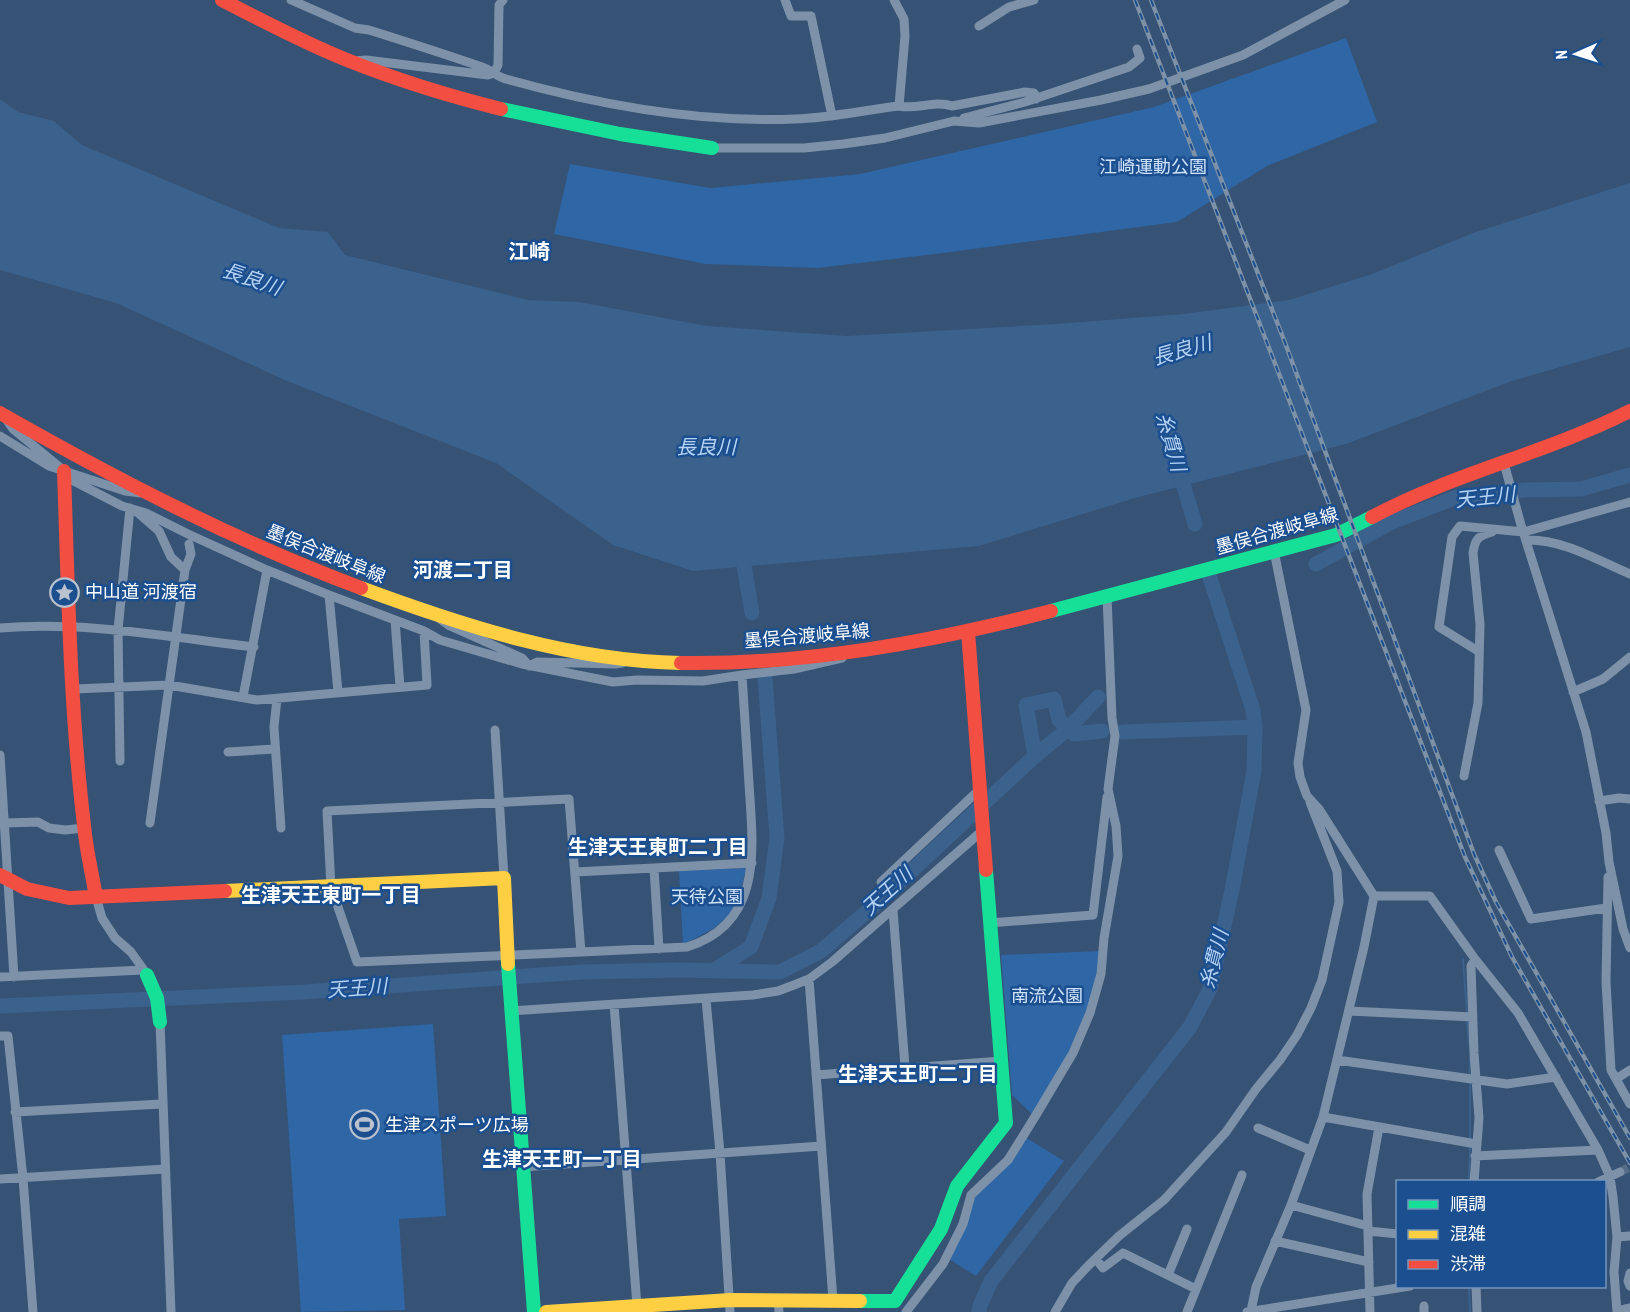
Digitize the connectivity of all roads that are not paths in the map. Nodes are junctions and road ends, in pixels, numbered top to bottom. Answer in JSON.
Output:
{"nodes":[{"id":1,"x":222,"y":0,"type":"edge"},
{"id":2,"x":291,"y":0,"type":"edge"},
{"id":3,"x":503,"y":0,"type":"edge"},
{"id":4,"x":784,"y":0,"type":"edge"},
{"id":5,"x":894,"y":0,"type":"edge"},
{"id":6,"x":1034,"y":0,"type":"edge"},
{"id":7,"x":1345,"y":0,"type":"edge"},
{"id":8,"x":1007,"y":3,"type":"edge"},
{"id":9,"x":979,"y":26,"type":"dead end"},
{"id":10,"x":1137,"y":49,"type":"dead end"},
{"id":11,"x":350,"y":61,"type":"junction"},
{"id":12,"x":494,"y":73,"type":"junction"},
{"id":13,"x":1036,"y":99,"type":"junction"},
{"id":14,"x":899,"y":106,"type":"junction"},
{"id":15,"x":832,"y":116,"type":"junction"},
{"id":16,"x":954,"y":121,"type":"junction"},
{"id":17,"x":712,"y":148,"type":"joint"},
{"id":18,"x":1630,"y":411,"type":"edge"},
{"id":19,"x":2,"y":414,"type":"edge"},
{"id":20,"x":0,"y":436,"type":"edge"},
{"id":21,"x":1504,"y":466,"type":"junction"},
{"id":22,"x":64,"y":473,"type":"junction"},
{"id":23,"x":149,"y":494,"type":"junction"},
{"id":24,"x":1630,"y":502,"type":"edge"},
{"id":25,"x":132,"y":509,"type":"junction"},
{"id":26,"x":1500,"y":530,"type":"junction"},
{"id":27,"x":1525,"y":536,"type":"junction"},
{"id":28,"x":189,"y":544,"type":"dead end"},
{"id":29,"x":1274,"y":551,"type":"junction"},
{"id":30,"x":185,"y":570,"type":"junction"},
{"id":31,"x":267,"y":570,"type":"junction"},
{"id":32,"x":1630,"y":574,"type":"edge"},
{"id":33,"x":329,"y":595,"type":"junction"},
{"id":34,"x":1107,"y":596,"type":"junction"},
{"id":35,"x":435,"y":615,"type":"junction"},
{"id":36,"x":395,"y":620,"type":"junction"},
{"id":37,"x":69,"y":626,"type":"junction"},
{"id":38,"x":0,"y":628,"type":"edge"},
{"id":39,"x":118,"y":630,"type":"junction"},
{"id":40,"x":424,"y":631,"type":"junction"},
{"id":41,"x":968,"y":631,"type":"junction"},
{"id":42,"x":175,"y":638,"type":"junction"},
{"id":43,"x":254,"y":646,"type":"junction"},
{"id":44,"x":861,"y":651,"type":"junction"},
{"id":45,"x":1478,"y":651,"type":"junction"},
{"id":46,"x":1630,"y":657,"type":"edge"},
{"id":47,"x":633,"y":660,"type":"junction"},
{"id":48,"x":529,"y":666,"type":"junction"},
{"id":49,"x":742,"y":675,"type":"junction"},
{"id":50,"x":169,"y":685,"type":"junction"},
{"id":51,"x":119,"y":687,"type":"junction"},
{"id":52,"x":400,"y":687,"type":"junction"},
{"id":53,"x":74,"y":689,"type":"junction"},
{"id":54,"x":1573,"y":692,"type":"junction"},
{"id":55,"x":338,"y":693,"type":"junction"},
{"id":56,"x":243,"y":697,"type":"junction"},
{"id":57,"x":277,"y":699,"type":"junction"},
{"id":58,"x":495,"y":730,"type":"dead end"},
{"id":59,"x":275,"y":748,"type":"junction"},
{"id":60,"x":228,"y":752,"type":"dead end"},
{"id":61,"x":0,"y":755,"type":"edge"},
{"id":62,"x":120,"y":761,"type":"dead end"},
{"id":63,"x":1464,"y":776,"type":"dead end"},
{"id":64,"x":1108,"y":789,"type":"junction"},
{"id":65,"x":980,"y":794,"type":"junction"},
{"id":66,"x":1307,"y":796,"type":"junction"},
{"id":67,"x":1630,"y":799,"type":"edge"},
{"id":68,"x":1599,"y":801,"type":"junction"},
{"id":69,"x":500,"y":803,"type":"junction"},
{"id":70,"x":5,"y":823,"type":"junction"},
{"id":71,"x":150,"y":823,"type":"dead end"},
{"id":72,"x":84,"y":828,"type":"junction"},
{"id":73,"x":281,"y":828,"type":"dead end"},
{"id":74,"x":982,"y":828,"type":"junction"},
{"id":75,"x":1499,"y":850,"type":"dead end"},
{"id":76,"x":1609,"y":862,"type":"junction"},
{"id":77,"x":752,"y":863,"type":"junction"},
{"id":78,"x":654,"y":868,"type":"junction"},
{"id":79,"x":575,"y":872,"type":"junction"},
{"id":80,"x":4,"y":877,"type":"edge"},
{"id":81,"x":504,"y":878,"type":"junction"},
{"id":82,"x":882,"y":882,"type":"dead end"},
{"id":83,"x":331,"y":887,"type":"junction"},
{"id":84,"x":1374,"y":896,"type":"junction"},
{"id":85,"x":96,"y":897,"type":"junction"},
{"id":86,"x":1606,"y":908,"type":"junction"},
{"id":87,"x":893,"y":910,"type":"junction"},
{"id":88,"x":989,"y":923,"type":"junction"},
{"id":89,"x":1630,"y":948,"type":"edge"},
{"id":90,"x":659,"y":949,"type":"junction"},
{"id":91,"x":581,"y":952,"type":"junction"},
{"id":92,"x":507,"y":957,"type":"junction"},
{"id":93,"x":1475,"y":959,"type":"junction"},
{"id":94,"x":145,"y":973,"type":"junction"},
{"id":95,"x":14,"y":976,"type":"junction"},
{"id":96,"x":0,"y":977,"type":"edge"},
{"id":97,"x":809,"y":979,"type":"junction"},
{"id":98,"x":706,"y":999,"type":"junction"},
{"id":99,"x":614,"y":1004,"type":"junction"},
{"id":100,"x":510,"y":1008,"type":"junction"},
{"id":101,"x":1349,"y":1011,"type":"junction"},
{"id":102,"x":1473,"y":1017,"type":"junction"},
{"id":103,"x":160,"y":1022,"type":"joint"},
{"id":104,"x":0,"y":1036,"type":"edge"},
{"id":105,"x":1337,"y":1060,"type":"junction"},
{"id":106,"x":1001,"y":1061,"type":"junction"},
{"id":107,"x":905,"y":1067,"type":"junction"},
{"id":108,"x":1630,"y":1070,"type":"edge"},
{"id":109,"x":816,"y":1075,"type":"junction"},
{"id":110,"x":1556,"y":1077,"type":"junction"},
{"id":111,"x":1476,"y":1079,"type":"junction"},
{"id":112,"x":1616,"y":1079,"type":"junction"},
{"id":113,"x":162,"y":1104,"type":"junction"},
{"id":114,"x":1630,"y":1104,"type":"edge"},
{"id":115,"x":15,"y":1112,"type":"junction"},
{"id":116,"x":1323,"y":1117,"type":"junction"},
{"id":117,"x":1379,"y":1127,"type":"junction"},
{"id":118,"x":1258,"y":1128,"type":"dead end"},
{"id":119,"x":1476,"y":1144,"type":"junction"},
{"id":120,"x":821,"y":1146,"type":"junction"},
{"id":121,"x":1310,"y":1150,"type":"junction"},
{"id":122,"x":1598,"y":1150,"type":"junction"},
{"id":123,"x":720,"y":1153,"type":"junction"},
{"id":124,"x":1475,"y":1156,"type":"junction"},
{"id":125,"x":624,"y":1159,"type":"junction"},
{"id":126,"x":522,"y":1167,"type":"junction"},
{"id":127,"x":165,"y":1169,"type":"junction"},
{"id":128,"x":1620,"y":1172,"type":"tunnel mouth"},
{"id":129,"x":1242,"y":1175,"type":"dead end"},
{"id":130,"x":1610,"y":1177,"type":"junction"},
{"id":131,"x":23,"y":1178,"type":"junction"},
{"id":132,"x":0,"y":1179,"type":"edge"},
{"id":133,"x":1474,"y":1180,"type":"edge"},
{"id":134,"x":1603,"y":1180,"type":"edge"},
{"id":135,"x":1291,"y":1205,"type":"junction"},
{"id":136,"x":1368,"y":1228,"type":"junction"},
{"id":137,"x":1187,"y":1230,"type":"dead end"},
{"id":138,"x":1396,"y":1234,"type":"edge"},
{"id":139,"x":1630,"y":1236,"type":"edge"},
{"id":140,"x":1617,"y":1237,"type":"junction"},
{"id":141,"x":1275,"y":1241,"type":"junction"},
{"id":142,"x":1095,"y":1258,"type":"junction"},
{"id":143,"x":1369,"y":1262,"type":"junction"},
{"id":144,"x":1630,"y":1273,"type":"edge"},
{"id":145,"x":1168,"y":1275,"type":"junction"},
{"id":146,"x":1630,"y":1286,"type":"edge"},
{"id":147,"x":1403,"y":1288,"type":"edge"},
{"id":148,"x":1476,"y":1288,"type":"edge"},
{"id":149,"x":1196,"y":1289,"type":"junction"},
{"id":150,"x":1369,"y":1293,"type":"junction"},
{"id":151,"x":833,"y":1300,"type":"junction"},
{"id":152,"x":637,"y":1306,"type":"junction"},
{"id":153,"x":730,"y":1306,"type":"edge"},
{"id":154,"x":778,"y":1306,"type":"edge"},
{"id":155,"x":892,"y":1306,"type":"edge"},
{"id":156,"x":1630,"y":1308,"type":"edge"},
{"id":157,"x":596,"y":1310,"type":"edge"},
{"id":158,"x":1252,"y":1311,"type":"edge"},
{"id":159,"x":1617,"y":1311,"type":"edge"},
{"id":160,"x":33,"y":1312,"type":"edge"},
{"id":161,"x":171,"y":1312,"type":"edge"},
{"id":162,"x":534,"y":1312,"type":"edge"},
{"id":163,"x":546,"y":1312,"type":"edge"},
{"id":164,"x":906,"y":1312,"type":"edge"},
{"id":165,"x":1055,"y":1312,"type":"edge"},
{"id":166,"x":1187,"y":1312,"type":"edge"},
{"id":167,"x":1370,"y":1312,"type":"edge"},
{"id":168,"x":1477,"y":1312,"type":"edge"}],
"edges":[{"from":1,"to":11,"type":"street"},
{"from":2,"to":12,"type":"street"},
{"from":3,"to":12,"type":"street"},
{"from":4,"to":15,"type":"street"},
{"from":5,"to":14,"type":"street"},
{"from":6,"to":8,"type":"street"},
{"from":7,"to":16,"type":"street"},
{"from":8,"to":9,"type":"street"},
{"from":10,"to":13,"type":"street"},
{"from":11,"to":12,"type":"street"},
{"from":11,"to":17,"type":"street"},
{"from":12,"to":15,"type":"street"},
{"from":13,"to":14,"type":"street"},
{"from":13,"to":16,"type":"street"},
{"from":14,"to":15,"type":"street"},
{"from":16,"to":17,"type":"street"},
{"from":18,"to":21,"type":"street","name":"墨俣合渡岐阜線"},
{"from":19,"to":22,"type":"street"},
{"from":19,"to":23,"type":"street","name":"墨俣合渡岐阜線"},
{"from":20,"to":22,"type":"street"},
{"from":21,"to":27,"type":"street"},
{"from":21,"to":29,"type":"street","name":"墨俣合渡岐阜線"},
{"from":22,"to":23,"type":"street"},
{"from":22,"to":25,"type":"street"},
{"from":22,"to":37,"type":"street"},
{"from":23,"to":35,"type":"street","name":"墨俣合渡岐阜線"},
{"from":24,"to":27,"type":"street"},
{"from":25,"to":30,"type":"street"},
{"from":25,"to":31,"type":"street"},
{"from":25,"to":39,"type":"street"},
{"from":26,"to":27,"type":"street"},
{"from":26,"to":45,"type":"street"},
{"from":26,"to":45,"type":"street"},
{"from":27,"to":32,"type":"street"},
{"from":27,"to":54,"type":"street"},
{"from":28,"to":30,"type":"street"},
{"from":29,"to":34,"type":"street","name":"墨俣合渡岐阜線"},
{"from":29,"to":66,"type":"street"},
{"from":30,"to":42,"type":"street"},
{"from":31,"to":33,"type":"street"},
{"from":31,"to":43,"type":"street"},
{"from":33,"to":36,"type":"street"},
{"from":33,"to":55,"type":"street"},
{"from":34,"to":41,"type":"street","name":"墨俣合渡岐阜線"},
{"from":34,"to":64,"type":"street"},
{"from":35,"to":47,"type":"street","name":"墨俣合渡岐阜線"},
{"from":35,"to":48,"type":"street"},
{"from":36,"to":40,"type":"street"},
{"from":36,"to":52,"type":"street"},
{"from":37,"to":38,"type":"street"},
{"from":37,"to":39,"type":"street"},
{"from":37,"to":53,"type":"street"},
{"from":39,"to":42,"type":"street"},
{"from":39,"to":51,"type":"street"},
{"from":40,"to":48,"type":"street"},
{"from":40,"to":52,"type":"street"},
{"from":41,"to":44,"type":"street","name":"墨俣合渡岐阜線"},
{"from":41,"to":65,"type":"street"},
{"from":42,"to":43,"type":"street"},
{"from":42,"to":50,"type":"street"},
{"from":43,"to":56,"type":"street"},
{"from":44,"to":47,"type":"street","name":"墨俣合渡岐阜線"},
{"from":44,"to":49,"type":"street"},
{"from":45,"to":63,"type":"street"},
{"from":46,"to":54,"type":"street"},
{"from":47,"to":48,"type":"street"},
{"from":48,"to":49,"type":"street"},
{"from":49,"to":77,"type":"street"},
{"from":50,"to":51,"type":"street"},
{"from":50,"to":56,"type":"street"},
{"from":50,"to":71,"type":"street"},
{"from":51,"to":53,"type":"street"},
{"from":51,"to":62,"type":"street"},
{"from":52,"to":55,"type":"street"},
{"from":53,"to":72,"type":"street"},
{"from":54,"to":68,"type":"street"},
{"from":55,"to":57,"type":"street"},
{"from":56,"to":57,"type":"street"},
{"from":57,"to":59,"type":"street"},
{"from":58,"to":69,"type":"street"},
{"from":59,"to":60,"type":"street"},
{"from":59,"to":73,"type":"street"},
{"from":61,"to":70,"type":"street"},
{"from":64,"to":88,"type":"street"},
{"from":64,"to":164,"type":"street"},
{"from":65,"to":74,"type":"street"},
{"from":65,"to":82,"type":"street"},
{"from":66,"to":84,"type":"street"},
{"from":66,"to":142,"type":"street"},
{"from":67,"to":68,"type":"street"},
{"from":68,"to":76,"type":"street"},
{"from":69,"to":79,"type":"street"},
{"from":69,"to":81,"type":"street"},
{"from":69,"to":83,"type":"street"},
{"from":70,"to":72,"type":"street"},
{"from":70,"to":80,"type":"street"},
{"from":72,"to":85,"type":"street"},
{"from":74,"to":87,"type":"street"},
{"from":74,"to":88,"type":"street"},
{"from":75,"to":86,"type":"street"},
{"from":76,"to":86,"type":"street"},
{"from":76,"to":89,"type":"street"},
{"from":77,"to":78,"type":"street"},
{"from":77,"to":90,"type":"street"},
{"from":78,"to":79,"type":"street"},
{"from":78,"to":90,"type":"street"},
{"from":79,"to":91,"type":"street"},
{"from":80,"to":85,"type":"street"},
{"from":80,"to":95,"type":"street"},
{"from":81,"to":83,"type":"street"},
{"from":81,"to":92,"type":"street"},
{"from":83,"to":85,"type":"street"},
{"from":83,"to":92,"type":"street"},
{"from":84,"to":93,"type":"street"},
{"from":84,"to":101,"type":"street"},
{"from":85,"to":94,"type":"street"},
{"from":86,"to":112,"type":"street"},
{"from":87,"to":97,"type":"street"},
{"from":87,"to":107,"type":"street"},
{"from":88,"to":106,"type":"street"},
{"from":90,"to":91,"type":"street"},
{"from":91,"to":92,"type":"street"},
{"from":92,"to":100,"type":"street"},
{"from":93,"to":102,"type":"street"},
{"from":93,"to":110,"type":"street"},
{"from":94,"to":95,"type":"street"},
{"from":94,"to":103,"type":"street"},
{"from":95,"to":96,"type":"street"},
{"from":97,"to":98,"type":"street"},
{"from":97,"to":109,"type":"street"},
{"from":98,"to":99,"type":"street"},
{"from":98,"to":123,"type":"street"},
{"from":99,"to":100,"type":"street"},
{"from":99,"to":125,"type":"street"},
{"from":100,"to":126,"type":"street"},
{"from":101,"to":102,"type":"street"},
{"from":101,"to":105,"type":"street"},
{"from":102,"to":111,"type":"street"},
{"from":103,"to":113,"type":"street"},
{"from":104,"to":115,"type":"street"},
{"from":105,"to":111,"type":"street"},
{"from":105,"to":116,"type":"street"},
{"from":106,"to":107,"type":"street"},
{"from":106,"to":155,"type":"street"},
{"from":107,"to":109,"type":"street"},
{"from":108,"to":112,"type":"street"},
{"from":109,"to":120,"type":"street"},
{"from":110,"to":111,"type":"street"},
{"from":110,"to":122,"type":"street"},
{"from":111,"to":119,"type":"street"},
{"from":112,"to":114,"type":"street"},
{"from":113,"to":115,"type":"street"},
{"from":113,"to":127,"type":"street"},
{"from":115,"to":131,"type":"street"},
{"from":116,"to":117,"type":"street"},
{"from":116,"to":121,"type":"street"},
{"from":117,"to":119,"type":"street"},
{"from":117,"to":136,"type":"street"},
{"from":118,"to":121,"type":"street"},
{"from":119,"to":124,"type":"street"},
{"from":120,"to":123,"type":"street"},
{"from":120,"to":151,"type":"street"},
{"from":121,"to":135,"type":"street"},
{"from":122,"to":124,"type":"street"},
{"from":122,"to":130,"type":"street"},
{"from":123,"to":125,"type":"street"},
{"from":123,"to":153,"type":"street"},
{"from":124,"to":133,"type":"street"},
{"from":125,"to":126,"type":"street"},
{"from":125,"to":152,"type":"street"},
{"from":126,"to":162,"type":"street"},
{"from":127,"to":131,"type":"street"},
{"from":127,"to":161,"type":"street"},
{"from":128,"to":130,"type":"street"},
{"from":129,"to":149,"type":"street"},
{"from":130,"to":134,"type":"street"},
{"from":130,"to":140,"type":"street"},
{"from":131,"to":132,"type":"street"},
{"from":131,"to":160,"type":"street"},
{"from":135,"to":136,"type":"street"},
{"from":135,"to":141,"type":"street"},
{"from":136,"to":138,"type":"street"},
{"from":136,"to":143,"type":"street"},
{"from":137,"to":145,"type":"street"},
{"from":139,"to":140,"type":"street"},
{"from":140,"to":159,"type":"street"},
{"from":141,"to":143,"type":"street"},
{"from":141,"to":158,"type":"street"},
{"from":142,"to":145,"type":"street"},
{"from":142,"to":165,"type":"street"},
{"from":143,"to":150,"type":"street"},
{"from":144,"to":146,"type":"street"},
{"from":145,"to":149,"type":"street"},
{"from":147,"to":150,"type":"street"},
{"from":148,"to":168,"type":"street"},
{"from":149,"to":166,"type":"street"},
{"from":150,"to":158,"type":"street"},
{"from":150,"to":167,"type":"street"},
{"from":151,"to":154,"type":"street"},
{"from":151,"to":155,"type":"street"},
{"from":152,"to":153,"type":"street"},
{"from":152,"to":157,"type":"street"},
{"from":153,"to":154,"type":"street"},
{"from":156,"to":159,"type":"street"},
{"from":157,"to":163,"type":"street"}]}
